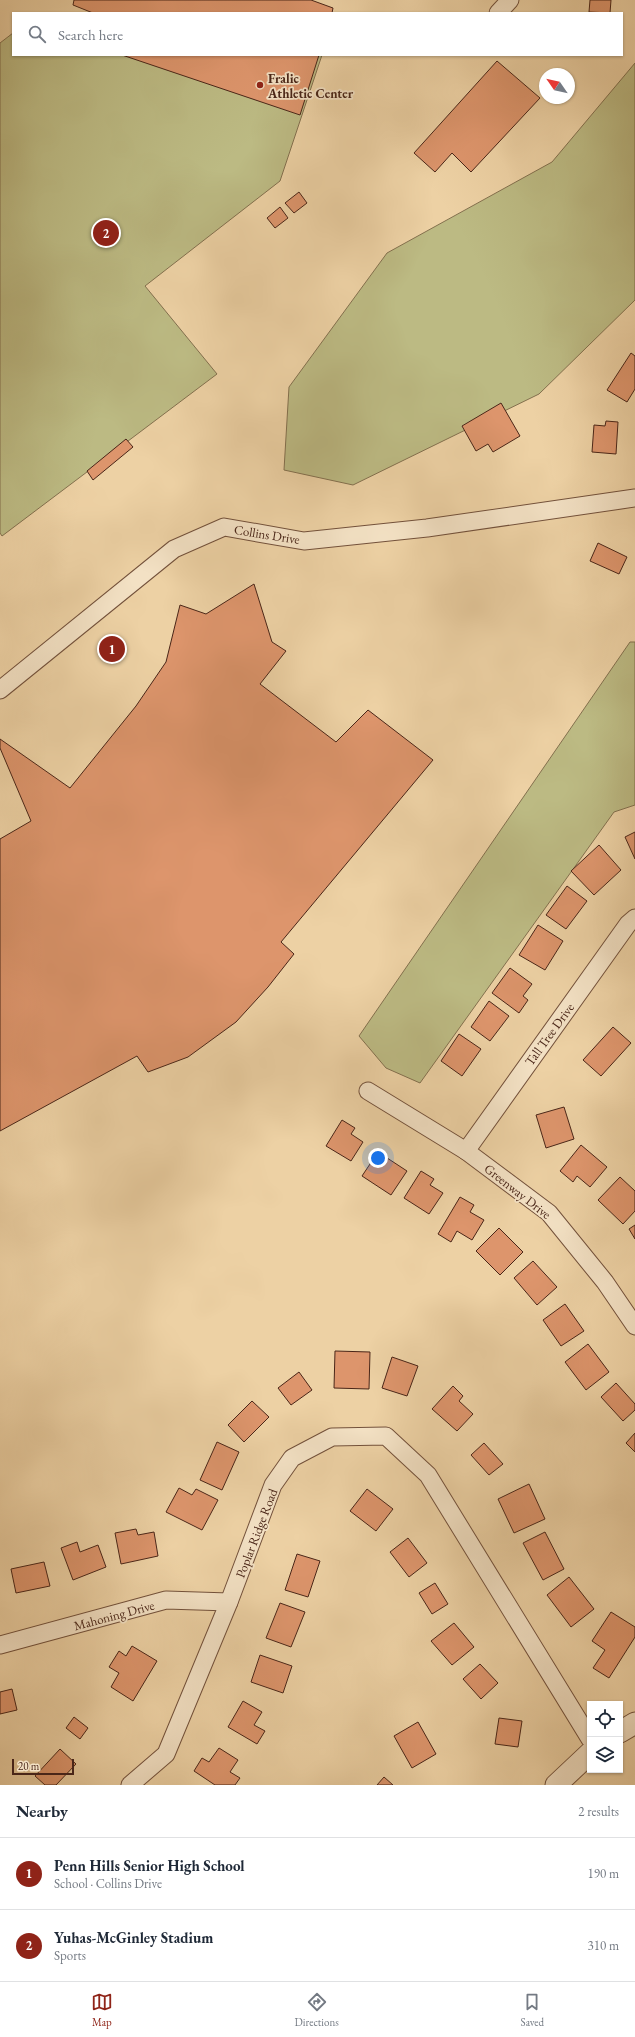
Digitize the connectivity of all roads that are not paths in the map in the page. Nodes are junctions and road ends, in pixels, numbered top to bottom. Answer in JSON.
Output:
{"nodes":[{"id":1,"x":510,"y":0,"type":"edge"},
{"id":2,"x":499,"y":12,"type":"edge"},
{"id":3,"x":635,"y":498,"type":"edge"},
{"id":4,"x":0,"y":690,"type":"edge"},
{"id":5,"x":635,"y":918,"type":"edge"},
{"id":6,"x":368,"y":1091,"type":"dead end"},
{"id":7,"x":466,"y":1151,"type":"junction"},
{"id":8,"x":635,"y":1326,"type":"edge"},
{"id":9,"x":229,"y":1602,"type":"junction"},
{"id":10,"x":0,"y":1645,"type":"edge"},
{"id":11,"x":635,"y":1723,"type":"edge"},
{"id":12,"x":623,"y":1730,"type":"edge"},
{"id":13,"x":589,"y":1737,"type":"edge"},
{"id":14,"x":587,"y":1756,"type":"edge"},
{"id":15,"x":130,"y":1785,"type":"edge"},
{"id":16,"x":556,"y":1785,"type":"edge"}],
"edges":[{"from":1,"to":2,"type":"street"},
{"from":3,"to":4,"type":"street","name":"Collins Drive"},
{"from":5,"to":7,"type":"street","name":"Tall Tree Drive"},
{"from":6,"to":7,"type":"street","name":"Greenway Drive"},
{"from":7,"to":8,"type":"street","name":"Greenway Drive"},
{"from":9,"to":10,"type":"street","name":"Mahoning Drive"},
{"from":9,"to":13,"type":"street","name":"Poplar Ridge Road"},
{"from":9,"to":15,"type":"street","name":"Poplar Ridge Road"},
{"from":11,"to":12,"type":"street"},
{"from":14,"to":16,"type":"street"}]}
